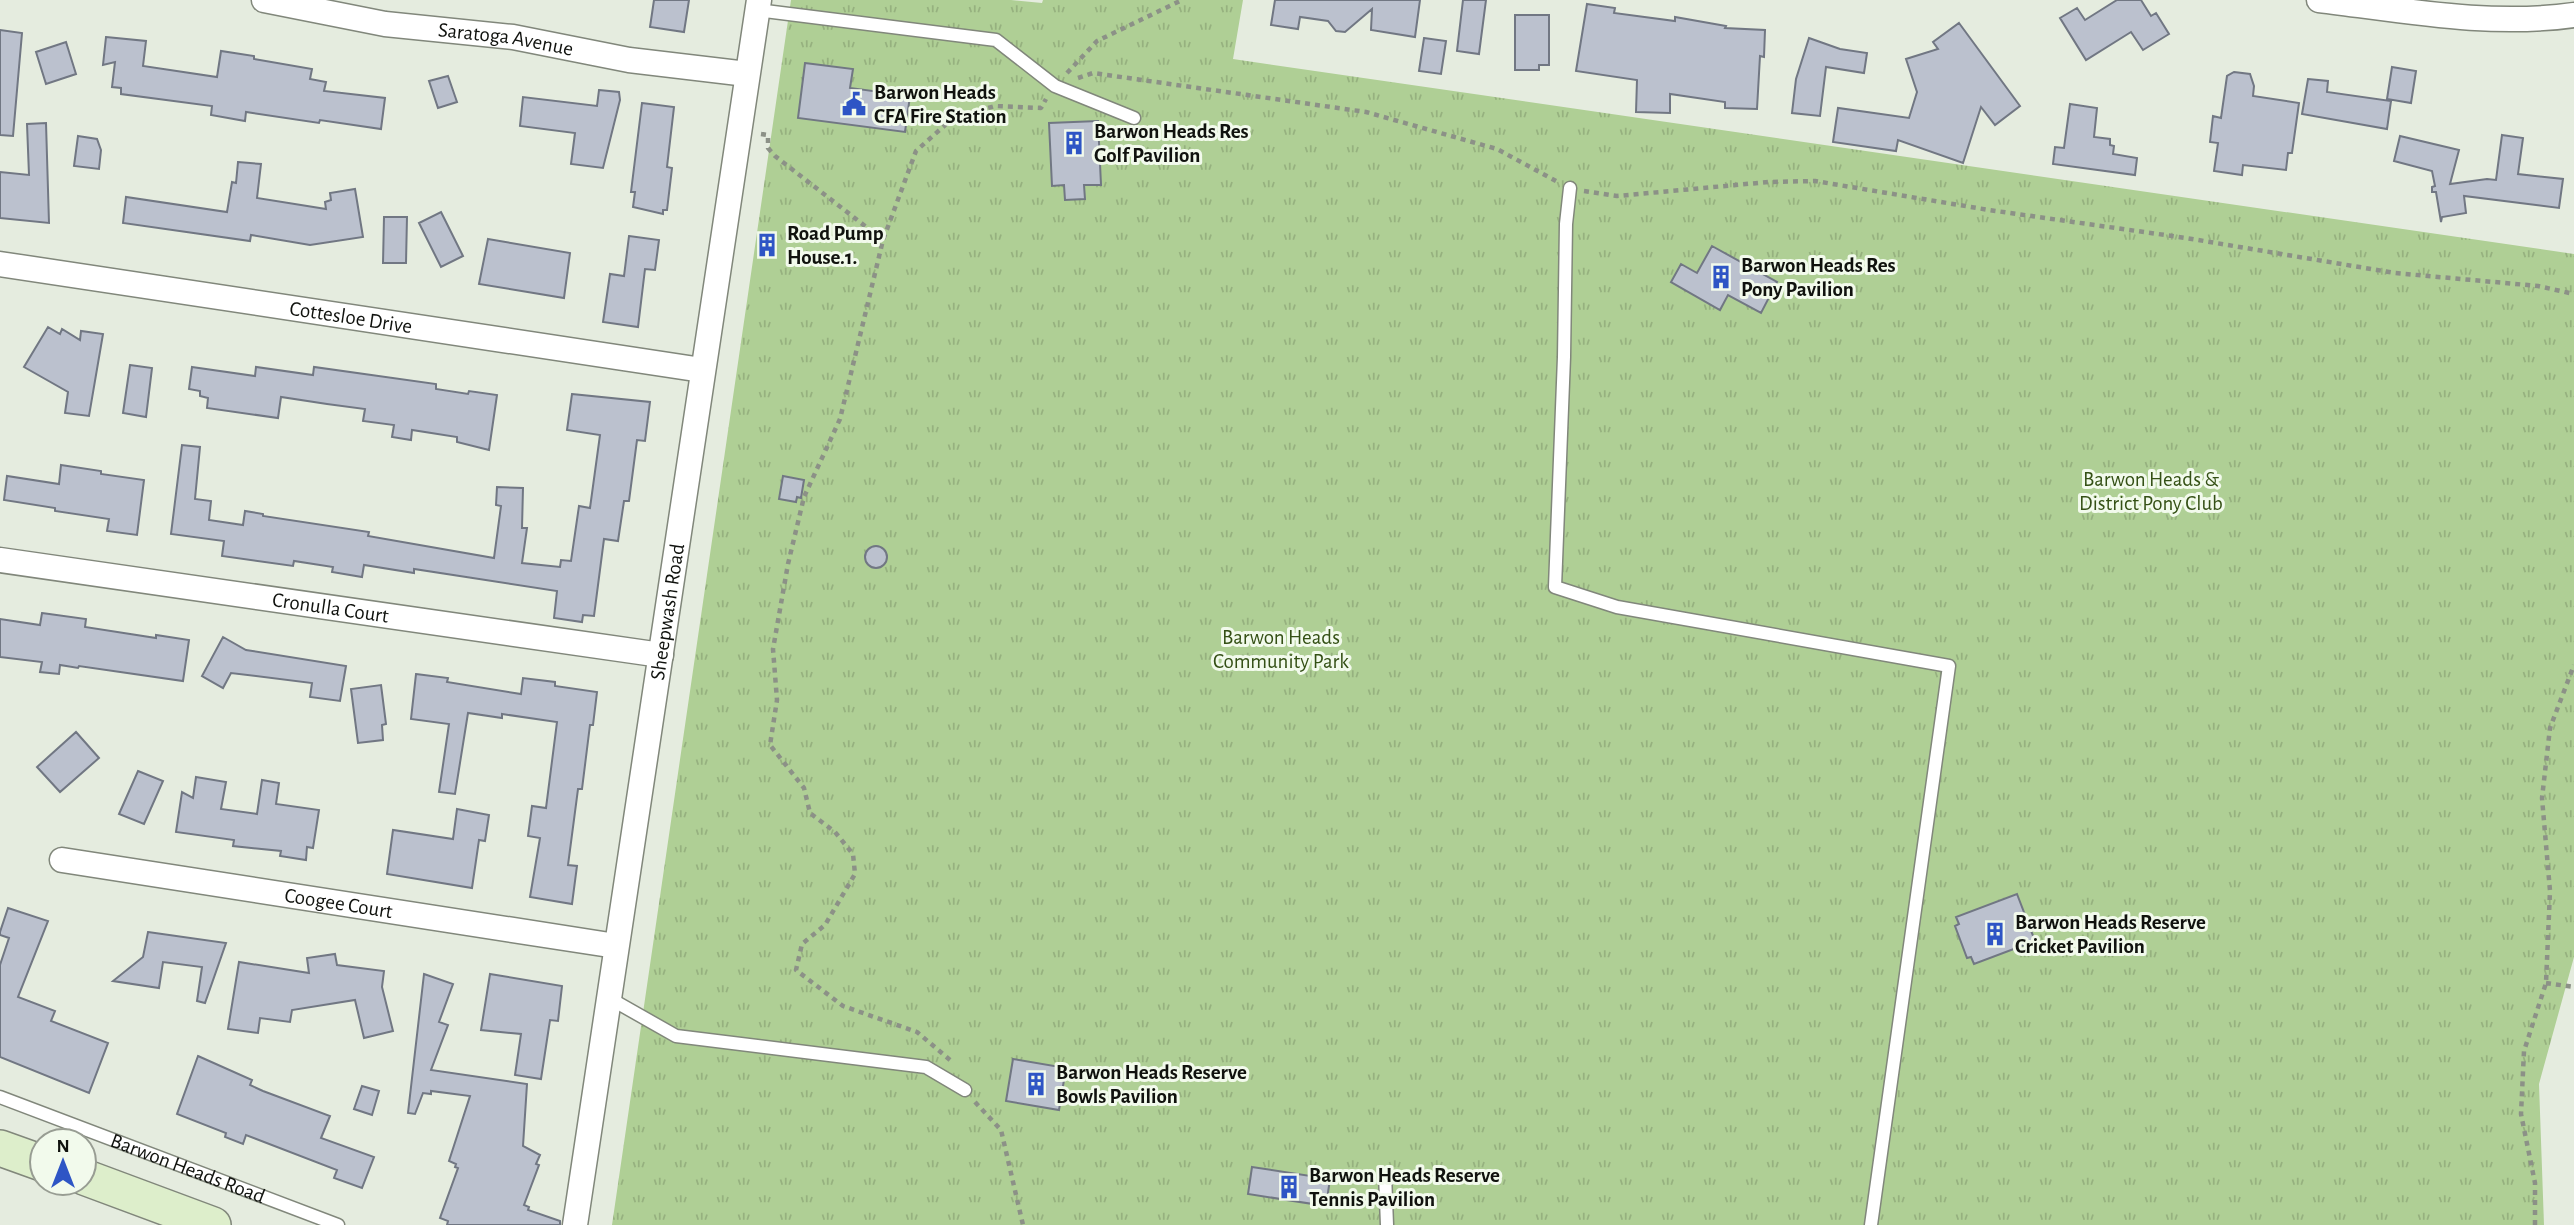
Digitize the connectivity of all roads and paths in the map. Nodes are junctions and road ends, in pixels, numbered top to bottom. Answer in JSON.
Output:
{"nodes":[{"id":1,"x":264,"y":0,"type":"edge"},
{"id":2,"x":1182,"y":0,"type":"edge"},
{"id":3,"x":2319,"y":0,"type":"edge"},
{"id":4,"x":758,"y":5,"type":"edge"},
{"id":5,"x":2574,"y":15,"type":"edge"},
{"id":6,"x":747,"y":74,"type":"junction"},
{"id":7,"x":1055,"y":86,"type":"junction"},
{"id":8,"x":1134,"y":118,"type":"dead end"},
{"id":9,"x":738,"y":131,"type":"junction"},
{"id":10,"x":1570,"y":188,"type":"junction"},
{"id":11,"x":883,"y":240,"type":"junction"},
{"id":12,"x":0,"y":264,"type":"edge"},
{"id":13,"x":2574,"y":294,"type":"edge"},
{"id":14,"x":702,"y":370,"type":"junction"},
{"id":15,"x":0,"y":560,"type":"edge"},
{"id":16,"x":661,"y":655,"type":"junction"},
{"id":17,"x":2574,"y":665,"type":"edge"},
{"id":18,"x":62,"y":860,"type":"dead end"},
{"id":19,"x":616,"y":946,"type":"junction"},
{"id":20,"x":2546,"y":983,"type":"junction"},
{"id":21,"x":2574,"y":987,"type":"edge"},
{"id":22,"x":609,"y":998,"type":"junction"},
{"id":23,"x":965,"y":1090,"type":"junction"},
{"id":24,"x":0,"y":1097,"type":"edge"},
{"id":25,"x":0,"y":1148,"type":"edge"},
{"id":26,"x":28,"y":1158,"type":"edge"},
{"id":27,"x":1385,"y":1174,"type":"dead end"},
{"id":28,"x":98,"y":1182,"type":"edge"},
{"id":29,"x":214,"y":1225,"type":"edge"},
{"id":30,"x":338,"y":1225,"type":"edge"},
{"id":31,"x":575,"y":1225,"type":"edge"},
{"id":32,"x":1023,"y":1225,"type":"edge"},
{"id":33,"x":1387,"y":1225,"type":"edge"},
{"id":34,"x":1871,"y":1225,"type":"edge"},
{"id":35,"x":2535,"y":1225,"type":"edge"}],
"edges":[{"from":1,"to":6,"type":"street","name":"Saratoga Avenue"},
{"from":2,"to":7,"type":"path"},
{"from":3,"to":5,"type":"street"},
{"from":4,"to":6,"type":"street","name":"Sheepwash Road"},
{"from":4,"to":7,"type":"lane"},
{"from":6,"to":9,"type":"street","name":"Sheepwash Road"},
{"from":7,"to":8,"type":"lane"},
{"from":7,"to":10,"type":"path"},
{"from":7,"to":11,"type":"path"},
{"from":9,"to":11,"type":"path"},
{"from":9,"to":14,"type":"street","name":"Sheepwash Road"},
{"from":10,"to":13,"type":"path"},
{"from":10,"to":34,"type":"lane"},
{"from":11,"to":23,"type":"path"},
{"from":12,"to":14,"type":"street","name":"Cottesloe Drive"},
{"from":14,"to":16,"type":"street","name":"Sheepwash Road"},
{"from":15,"to":16,"type":"street","name":"Cronulla Court"},
{"from":16,"to":19,"type":"street","name":"Sheepwash Road"},
{"from":17,"to":20,"type":"path"},
{"from":18,"to":19,"type":"street","name":"Coogee Court"},
{"from":19,"to":22,"type":"street","name":"Sheepwash Road"},
{"from":20,"to":21,"type":"path"},
{"from":20,"to":35,"type":"path"},
{"from":22,"to":23,"type":"lane"},
{"from":22,"to":31,"type":"street","name":"Sheepwash Road"},
{"from":23,"to":32,"type":"path"},
{"from":24,"to":30,"type":"lane","name":"Barwon Heads Road"},
{"from":25,"to":26,"type":"main road"},
{"from":27,"to":33,"type":"lane"},
{"from":28,"to":29,"type":"main road"}]}
